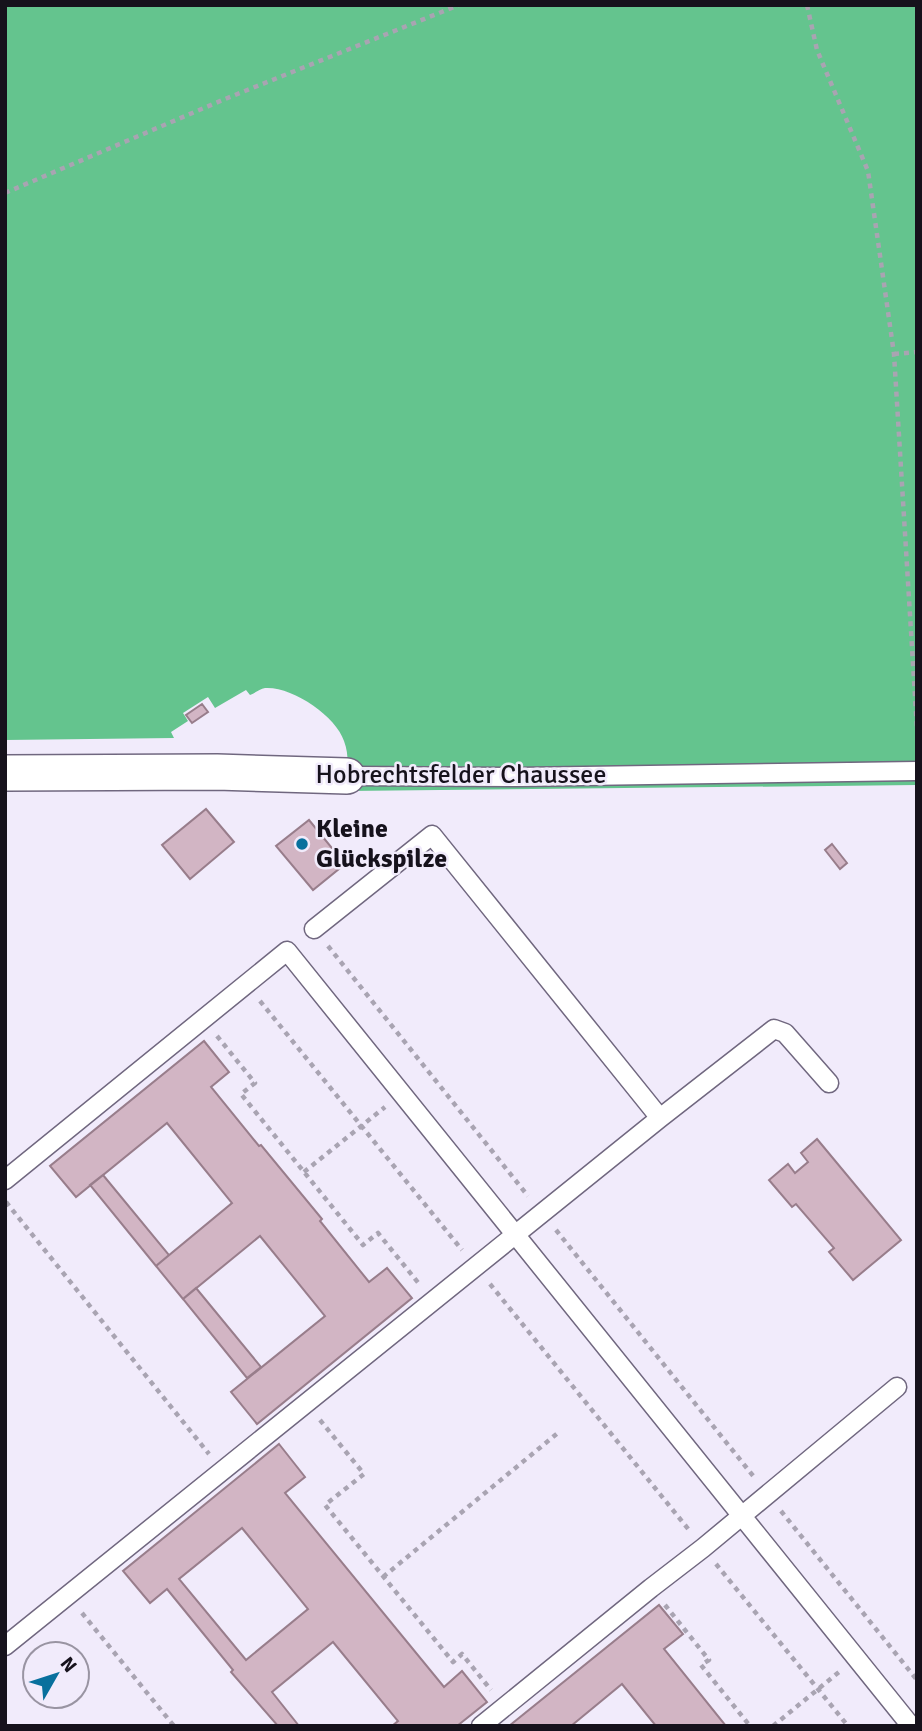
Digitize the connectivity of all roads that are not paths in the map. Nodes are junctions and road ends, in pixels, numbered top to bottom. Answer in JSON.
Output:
{"nodes":[{"id":1,"x":917,"y":771,"type":"edge"},
{"id":2,"x":5,"y":773,"type":"edge"},
{"id":3,"x":347,"y":776,"type":"joint"},
{"id":4,"x":314,"y":929,"type":"road end"},
{"id":5,"x":829,"y":1083,"type":"dead end"},
{"id":6,"x":660,"y":1118,"type":"junction"},
{"id":7,"x":5,"y":1180,"type":"edge"},
{"id":8,"x":515,"y":1235,"type":"junction"},
{"id":9,"x":897,"y":1387,"type":"dead end"},
{"id":10,"x":741,"y":1515,"type":"junction"},
{"id":11,"x":5,"y":1646,"type":"edge"},
{"id":12,"x":481,"y":1726,"type":"edge"},
{"id":13,"x":911,"y":1726,"type":"edge"}],
"edges":[{"from":1,"to":3,"type":"lane","name":"Hobrechtsfelder Chaussee"},
{"from":2,"to":3,"type":"street","name":"Hobrechtsfelder Chaussee"},
{"from":4,"to":6,"type":"lane"},
{"from":5,"to":6,"type":"lane"},
{"from":6,"to":8,"type":"lane"},
{"from":7,"to":8,"type":"lane"},
{"from":8,"to":10,"type":"lane"},
{"from":8,"to":11,"type":"lane"},
{"from":9,"to":10,"type":"lane"},
{"from":10,"to":12,"type":"lane"},
{"from":10,"to":13,"type":"lane"}]}
